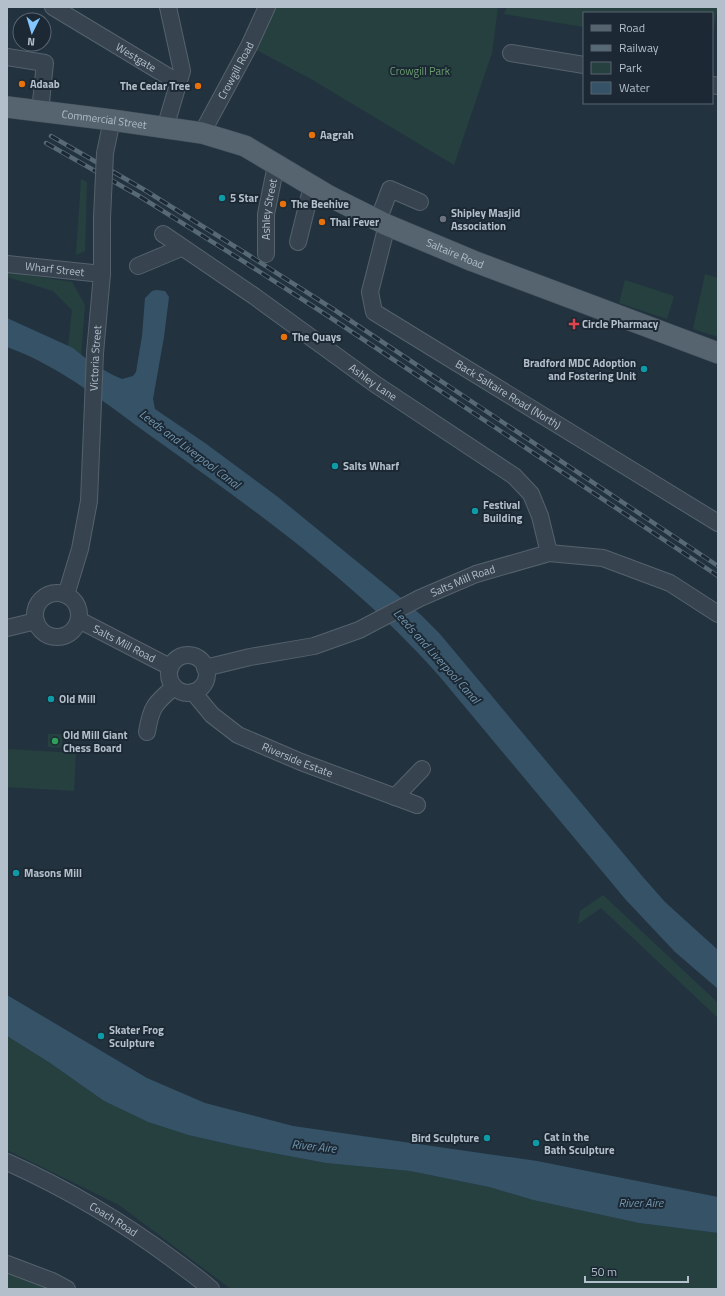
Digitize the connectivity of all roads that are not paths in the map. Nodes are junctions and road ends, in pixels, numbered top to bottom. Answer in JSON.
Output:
{"nodes":[{"id":1,"x":53,"y":7,"type":"edge"},
{"id":2,"x":168,"y":7,"type":"edge"},
{"id":3,"x":267,"y":7,"type":"edge"},
{"id":4,"x":510,"y":53,"type":"dead end"},
{"id":5,"x":7,"y":57,"type":"edge"},
{"id":6,"x":583,"y":65,"type":"edge"},
{"id":7,"x":179,"y":83,"type":"junction"},
{"id":8,"x":7,"y":107,"type":"edge"},
{"id":9,"x":40,"y":112,"type":"junction"},
{"id":10,"x":112,"y":120,"type":"junction"},
{"id":11,"x":165,"y":128,"type":"junction"},
{"id":12,"x":202,"y":133,"type":"junction"},
{"id":13,"x":276,"y":165,"type":"junction"},
{"id":14,"x":312,"y":186,"type":"junction"},
{"id":15,"x":420,"y":202,"type":"dead end"},
{"id":16,"x":383,"y":223,"type":"junction"},
{"id":17,"x":163,"y":234,"type":"dead end"},
{"id":18,"x":298,"y":242,"type":"dead end"},
{"id":19,"x":181,"y":248,"type":"junction"},
{"id":20,"x":266,"y":254,"type":"dead end"},
{"id":21,"x":7,"y":264,"type":"edge"},
{"id":22,"x":138,"y":266,"type":"dead end"},
{"id":23,"x":102,"y":274,"type":"junction"},
{"id":24,"x":718,"y":353,"type":"edge"},
{"id":25,"x":718,"y":523,"type":"edge"},
{"id":26,"x":549,"y":553,"type":"junction"},
{"id":27,"x":66,"y":595,"type":"junction"},
{"id":28,"x":718,"y":614,"type":"edge"},
{"id":29,"x":79,"y":620,"type":"junction"},
{"id":30,"x":36,"y":621,"type":"junction"},
{"id":31,"x":7,"y":628,"type":"edge"},
{"id":32,"x":170,"y":667,"type":"junction"},
{"id":33,"x":205,"y":668,"type":"junction"},
{"id":34,"x":174,"y":687,"type":"junction"},
{"id":35,"x":193,"y":692,"type":"junction"},
{"id":36,"x":147,"y":732,"type":"dead end"},
{"id":37,"x":422,"y":769,"type":"dead end"},
{"id":38,"x":395,"y":797,"type":"junction"},
{"id":39,"x":417,"y":805,"type":"dead end"},
{"id":40,"x":7,"y":1162,"type":"edge"},
{"id":41,"x":7,"y":1264,"type":"edge"},
{"id":42,"x":67,"y":1289,"type":"edge"},
{"id":43,"x":212,"y":1289,"type":"edge"}],
"edges":[{"from":1,"to":7,"type":"street","name":"Westgate"},
{"from":2,"to":7,"type":"street"},
{"from":3,"to":12,"type":"street","name":"Crowgill Road"},
{"from":4,"to":6,"type":"street"},
{"from":5,"to":9,"type":"street"},
{"from":7,"to":11,"type":"street"},
{"from":8,"to":9,"type":"main road","name":"Commercial Street"},
{"from":9,"to":10,"type":"main road","name":"Commercial Street"},
{"from":10,"to":11,"type":"main road","name":"Commercial Street"},
{"from":10,"to":23,"type":"street","name":"Victoria Street","bridge":true},
{"from":11,"to":12,"type":"main road","name":"Commercial Street"},
{"from":12,"to":13,"type":"main road","name":"Saltaire Road"},
{"from":13,"to":14,"type":"main road","name":"Saltaire Road"},
{"from":13,"to":20,"type":"street","name":"Ashley Street"},
{"from":14,"to":16,"type":"main road","name":"Saltaire Road"},
{"from":14,"to":18,"type":"street"},
{"from":15,"to":16,"type":"street","name":"Back Saltaire Road (North)"},
{"from":16,"to":24,"type":"main road","name":"Saltaire Road"},
{"from":16,"to":25,"type":"street","name":"Back Saltaire Road (North)"},
{"from":17,"to":19,"type":"street","name":"Ashley Lane"},
{"from":19,"to":22,"type":"street"},
{"from":19,"to":26,"type":"street","name":"Ashley Lane"},
{"from":21,"to":23,"type":"street","name":"Wharf Street"},
{"from":23,"to":27,"type":"street","name":"Victoria Street"},
{"from":26,"to":28,"type":"street","name":"Salts Mill Road"},
{"from":26,"to":33,"type":"street","name":"Salts Mill Road"},
{"from":27,"to":29,"type":"street"},
{"from":27,"to":30,"type":"street"},
{"from":29,"to":30,"type":"street","name":"Salts Mill Road"},
{"from":29,"to":32,"type":"street","name":"Salts Mill Road"},
{"from":30,"to":31,"type":"street"},
{"from":32,"to":33,"type":"street"},
{"from":32,"to":34,"type":"street"},
{"from":33,"to":35,"type":"street"},
{"from":34,"to":35,"type":"street"},
{"from":34,"to":36,"type":"street"},
{"from":35,"to":38,"type":"street","name":"Riverside Estate"},
{"from":37,"to":38,"type":"street"},
{"from":38,"to":39,"type":"street","name":"Riverside Estate"},
{"from":40,"to":43,"type":"street","name":"Coach Road"},
{"from":41,"to":42,"type":"street"}]}
